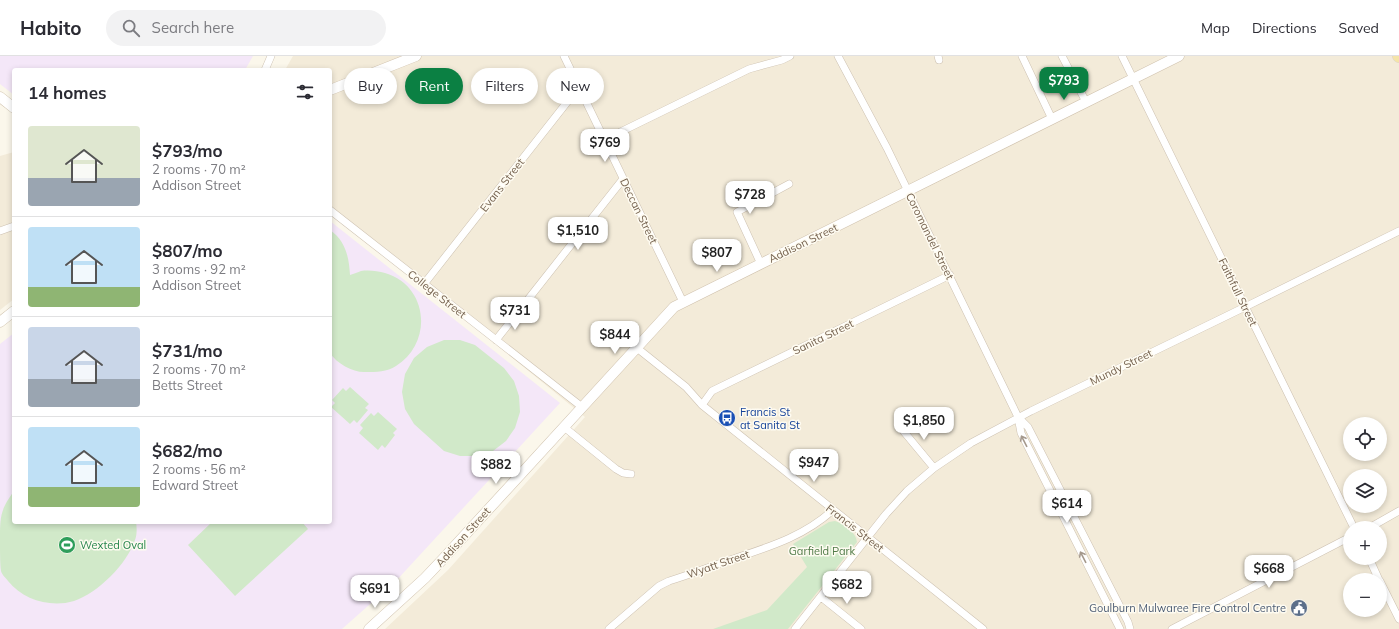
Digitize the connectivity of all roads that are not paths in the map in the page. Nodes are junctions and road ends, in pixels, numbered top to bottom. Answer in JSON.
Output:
{"nodes":[{"id":1,"x":271,"y":56,"type":"edge"},
{"id":2,"x":416,"y":56,"type":"edge"},
{"id":3,"x":564,"y":56,"type":"edge"},
{"id":4,"x":790,"y":56,"type":"edge"},
{"id":5,"x":838,"y":56,"type":"edge"},
{"id":6,"x":1022,"y":56,"type":"edge"},
{"id":7,"x":1062,"y":56,"type":"edge"},
{"id":8,"x":1122,"y":56,"type":"edge"},
{"id":9,"x":1179,"y":56,"type":"edge"},
{"id":10,"x":266,"y":68,"type":"edge"},
{"id":11,"x":570,"y":68,"type":"edge"},
{"id":12,"x":1133,"y":79,"type":"junction"},
{"id":13,"x":332,"y":89,"type":"edge"},
{"id":14,"x":0,"y":97,"type":"edge"},
{"id":15,"x":1086,"y":102,"type":"junction"},
{"id":16,"x":566,"y":104,"type":"edge"},
{"id":17,"x":587,"y":104,"type":"edge"},
{"id":18,"x":12,"y":106,"type":"edge"},
{"id":19,"x":1052,"y":119,"type":"junction"},
{"id":20,"x":604,"y":140,"type":"junction"},
{"id":21,"x":624,"y":179,"type":"junction"},
{"id":22,"x":789,"y":184,"type":"dead end"},
{"id":23,"x":908,"y":191,"type":"junction"},
{"id":24,"x":332,"y":212,"type":"edge"},
{"id":25,"x":12,"y":227,"type":"edge"},
{"id":26,"x":0,"y":231,"type":"edge"},
{"id":27,"x":1399,"y":231,"type":"edge"},
{"id":28,"x":761,"y":264,"type":"junction"},
{"id":29,"x":950,"y":275,"type":"junction"},
{"id":30,"x":424,"y":284,"type":"junction"},
{"id":31,"x":683,"y":302,"type":"junction"},
{"id":32,"x":1245,"y":307,"type":"junction"},
{"id":33,"x":12,"y":313,"type":"edge"},
{"id":34,"x":0,"y":322,"type":"edge"},
{"id":35,"x":496,"y":340,"type":"junction"},
{"id":36,"x":637,"y":348,"type":"junction"},
{"id":37,"x":702,"y":405,"type":"junction"},
{"id":38,"x":582,"y":407,"type":"junction"},
{"id":39,"x":1018,"y":417,"type":"junction"},
{"id":40,"x":564,"y":427,"type":"junction"},
{"id":41,"x":900,"y":427,"type":"dead end"},
{"id":42,"x":934,"y":468,"type":"junction"},
{"id":43,"x":631,"y":474,"type":"dead end"},
{"id":44,"x":1052,"y":475,"type":"junction"},
{"id":45,"x":1044,"y":479,"type":"junction"},
{"id":46,"x":833,"y":510,"type":"junction"},
{"id":47,"x":1399,"y":511,"type":"edge"},
{"id":48,"x":1351,"y":521,"type":"edge"},
{"id":49,"x":1381,"y":521,"type":"edge"},
{"id":50,"x":1078,"y":524,"type":"junction"},
{"id":51,"x":1069,"y":529,"type":"junction"},
{"id":52,"x":868,"y":537,"type":"junction"},
{"id":53,"x":1343,"y":541,"type":"edge"},
{"id":54,"x":1104,"y":574,"type":"junction"},
{"id":55,"x":1095,"y":579,"type":"junction"},
{"id":56,"x":1387,"y":595,"type":"edge"},
{"id":57,"x":821,"y":596,"type":"junction"},
{"id":58,"x":1399,"y":619,"type":"edge"},
{"id":59,"x":371,"y":628,"type":"edge"},
{"id":60,"x":609,"y":629,"type":"edge"},
{"id":61,"x":795,"y":629,"type":"edge"},
{"id":62,"x":861,"y":629,"type":"edge"},
{"id":63,"x":983,"y":629,"type":"edge"},
{"id":64,"x":1120,"y":629,"type":"edge"},
{"id":65,"x":1130,"y":629,"type":"edge"},
{"id":66,"x":1172,"y":629,"type":"edge"}],
"edges":[{"from":1,"to":10,"type":"street"},
{"from":2,"to":13,"type":"street"},
{"from":3,"to":11,"type":"street","name":"Deccan Street"},
{"from":4,"to":20,"type":"street"},
{"from":5,"to":23,"type":"street","name":"Coromandel Street"},
{"from":6,"to":19,"type":"street"},
{"from":7,"to":15,"type":"street"},
{"from":8,"to":12,"type":"street","name":"Faithfull Street"},
{"from":9,"to":12,"type":"street","name":"Addison Street"},
{"from":12,"to":15,"type":"street","name":"Addison Street"},
{"from":12,"to":32,"type":"street","name":"Faithfull Street"},
{"from":14,"to":18,"type":"street"},
{"from":15,"to":19,"type":"street","name":"Addison Street"},
{"from":16,"to":30,"type":"street","name":"Evans Street"},
{"from":17,"to":20,"type":"street","name":"Deccan Street"},
{"from":19,"to":23,"type":"street","name":"Addison Street"},
{"from":20,"to":21,"type":"street","name":"Deccan Street"},
{"from":21,"to":31,"type":"street","name":"Deccan Street"},
{"from":21,"to":35,"type":"street"},
{"from":22,"to":28,"type":"street"},
{"from":23,"to":28,"type":"street","name":"Addison Street"},
{"from":23,"to":29,"type":"street","name":"Coromandel Street"},
{"from":24,"to":30,"type":"street","name":"College Street"},
{"from":25,"to":26,"type":"street"},
{"from":27,"to":32,"type":"street","name":"Mundy Street"},
{"from":28,"to":31,"type":"street","name":"Addison Street"},
{"from":29,"to":37,"type":"street","name":"Sanita Street"},
{"from":29,"to":39,"type":"street","name":"Coromandel Street"},
{"from":30,"to":35,"type":"street","name":"College Street"},
{"from":31,"to":36,"type":"street","name":"Addison Street"},
{"from":32,"to":39,"type":"street","name":"Mundy Street"},
{"from":32,"to":48,"type":"street","name":"Faithfull Street"},
{"from":33,"to":34,"type":"street"},
{"from":35,"to":38,"type":"street","name":"College Street"},
{"from":36,"to":37,"type":"street","name":"Francis Street"},
{"from":36,"to":38,"type":"street","name":"Addison Street"},
{"from":37,"to":46,"type":"street","name":"Francis Street"},
{"from":38,"to":40,"type":"street","name":"Addison Street"},
{"from":39,"to":42,"type":"street","name":"Mundy Street"},
{"from":39,"to":44,"type":"street","name":"Coromandel Street"},
{"from":45,"to":39,"type":"street","name":"Coromandel Street","one_way":true},
{"from":40,"to":43,"type":"street"},
{"from":40,"to":59,"type":"street","name":"Addison Street"},
{"from":41,"to":42,"type":"street"},
{"from":42,"to":52,"type":"street","name":"Mundy Street"},
{"from":44,"to":45,"type":"street"},
{"from":44,"to":50,"type":"street","name":"Coromandel Street"},
{"from":45,"to":51,"type":"street","name":"Coromandel Street"},
{"from":46,"to":52,"type":"street","name":"Francis Street"},
{"from":46,"to":60,"type":"street","name":"Wyatt Street"},
{"from":47,"to":49,"type":"street"},
{"from":50,"to":51,"type":"street"},
{"from":50,"to":54,"type":"street","name":"Coromandel Street"},
{"from":55,"to":51,"type":"street","name":"Coromandel Street","one_way":true},
{"from":52,"to":57,"type":"street","name":"Mundy Street"},
{"from":52,"to":63,"type":"street","name":"Francis Street"},
{"from":53,"to":66,"type":"street"},
{"from":54,"to":55,"type":"street"},
{"from":54,"to":65,"type":"street","name":"Coromandel Street"},
{"from":55,"to":64,"type":"street","name":"Coromandel Street"},
{"from":56,"to":58,"type":"street"},
{"from":57,"to":61,"type":"street","name":"Mundy Street"},
{"from":57,"to":62,"type":"street"}]}
